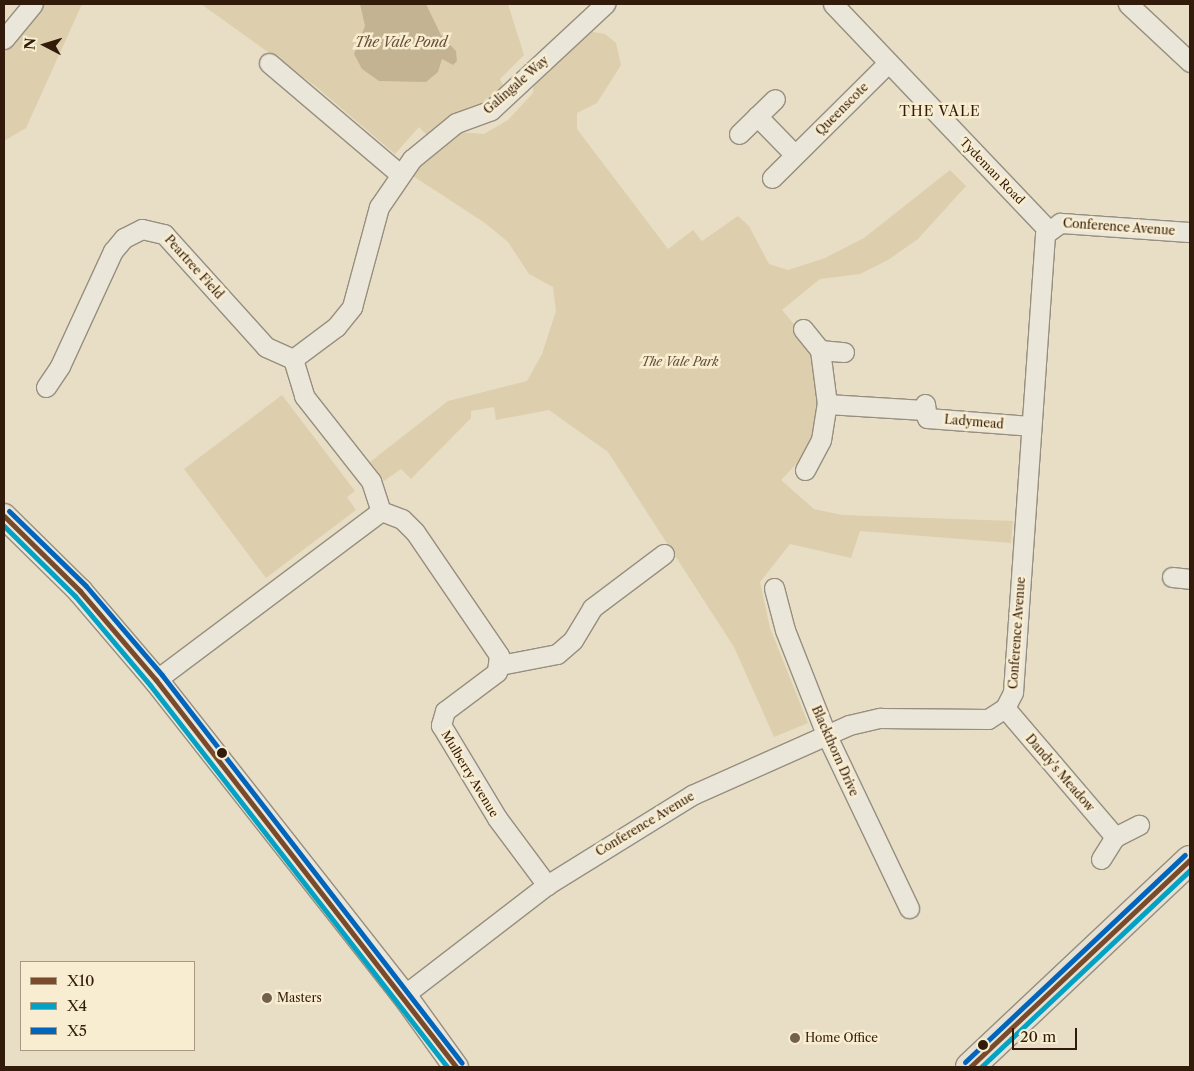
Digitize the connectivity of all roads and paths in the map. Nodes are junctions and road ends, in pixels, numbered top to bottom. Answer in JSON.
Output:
{"nodes":[{"id":1,"x":33,"y":4,"type":"edge"},
{"id":2,"x":605,"y":4,"type":"edge"},
{"id":3,"x":833,"y":4,"type":"edge"},
{"id":4,"x":1128,"y":4,"type":"edge"},
{"id":5,"x":4,"y":39,"type":"edge"},
{"id":6,"x":1190,"y":62,"type":"edge"},
{"id":7,"x":269,"y":63,"type":"dead end"},
{"id":8,"x":888,"y":63,"type":"junction"},
{"id":9,"x":775,"y":99,"type":"dead end"},
{"id":10,"x":757,"y":116,"type":"junction"},
{"id":11,"x":739,"y":134,"type":"dead end"},
{"id":12,"x":795,"y":155,"type":"junction"},
{"id":13,"x":400,"y":174,"type":"junction"},
{"id":14,"x":772,"y":178,"type":"dead end"},
{"id":15,"x":1047,"y":229,"type":"junction"},
{"id":16,"x":1190,"y":232,"type":"edge"},
{"id":17,"x":803,"y":329,"type":"dead end"},
{"id":18,"x":820,"y":350,"type":"junction"},
{"id":19,"x":844,"y":352,"type":"dead end"},
{"id":20,"x":293,"y":359,"type":"junction"},
{"id":21,"x":46,"y":387,"type":"dead end"},
{"id":22,"x":827,"y":404,"type":"junction"},
{"id":23,"x":1030,"y":426,"type":"junction"},
{"id":24,"x":805,"y":470,"type":"dead end"},
{"id":25,"x":381,"y":511,"type":"junction"},
{"id":26,"x":4,"y":516,"type":"edge"},
{"id":27,"x":664,"y":554,"type":"dead end"},
{"id":28,"x":774,"y":588,"type":"dead end"},
{"id":29,"x":500,"y":665,"type":"junction"},
{"id":30,"x":156,"y":680,"type":"junction"},
{"id":31,"x":1005,"y":708,"type":"junction"},
{"id":32,"x":826,"y":734,"type":"junction"},
{"id":33,"x":1139,"y":825,"type":"dead end"},
{"id":34,"x":1115,"y":837,"type":"junction"},
{"id":35,"x":1101,"y":859,"type":"dead end"},
{"id":36,"x":1190,"y":860,"type":"edge"},
{"id":37,"x":547,"y":885,"type":"junction"},
{"id":38,"x":909,"y":908,"type":"dead end"},
{"id":39,"x":1050,"y":994,"type":"junction"},
{"id":40,"x":404,"y":995,"type":"junction"},
{"id":41,"x":456,"y":1067,"type":"edge"},
{"id":42,"x":970,"y":1067,"type":"edge"},
{"id":43,"x":997,"y":1067,"type":"edge"}],
"edges":[{"from":1,"to":5,"type":"street"},
{"from":2,"to":13,"type":"street","name":"Galingale Way"},
{"from":3,"to":8,"type":"street","name":"Tydeman Road"},
{"from":4,"to":6,"type":"street"},
{"from":7,"to":13,"type":"street"},
{"from":8,"to":12,"type":"street","name":"Queenscote"},
{"from":8,"to":15,"type":"street","name":"Tydeman Road"},
{"from":9,"to":10,"type":"street"},
{"from":10,"to":11,"type":"street"},
{"from":10,"to":12,"type":"street"},
{"from":12,"to":14,"type":"street","name":"Queenscote"},
{"from":13,"to":20,"type":"street","name":"Galingale Way"},
{"from":15,"to":16,"type":"street","name":"Conference Avenue"},
{"from":15,"to":23,"type":"street","name":"Conference Avenue"},
{"from":17,"to":18,"type":"street"},
{"from":18,"to":19,"type":"street"},
{"from":18,"to":22,"type":"street"},
{"from":20,"to":21,"type":"street","name":"Peartree Field"},
{"from":20,"to":25,"type":"street"},
{"from":22,"to":23,"type":"street","name":"Ladymead"},
{"from":22,"to":24,"type":"street"},
{"from":23,"to":31,"type":"street","name":"Conference Avenue"},
{"from":25,"to":29,"type":"street"},
{"from":25,"to":30,"type":"street"},
{"from":26,"to":30,"type":"street"},
{"from":27,"to":29,"type":"street"},
{"from":28,"to":32,"type":"street","name":"Blackthorn Drive"},
{"from":29,"to":37,"type":"street","name":"Mulberry Avenue"},
{"from":30,"to":40,"type":"street"},
{"from":31,"to":32,"type":"street","name":"Conference Avenue"},
{"from":31,"to":34,"type":"street","name":"Dandy's Meadow"},
{"from":32,"to":37,"type":"street","name":"Conference Avenue"},
{"from":32,"to":38,"type":"street","name":"Blackthorn Drive"},
{"from":33,"to":34,"type":"street"},
{"from":34,"to":35,"type":"street"},
{"from":36,"to":39,"type":"main road"},
{"from":37,"to":40,"type":"street","name":"Conference Avenue"},
{"from":39,"to":42,"type":"main road"},
{"from":39,"to":43,"type":"main road"},
{"from":40,"to":41,"type":"street"}]}
